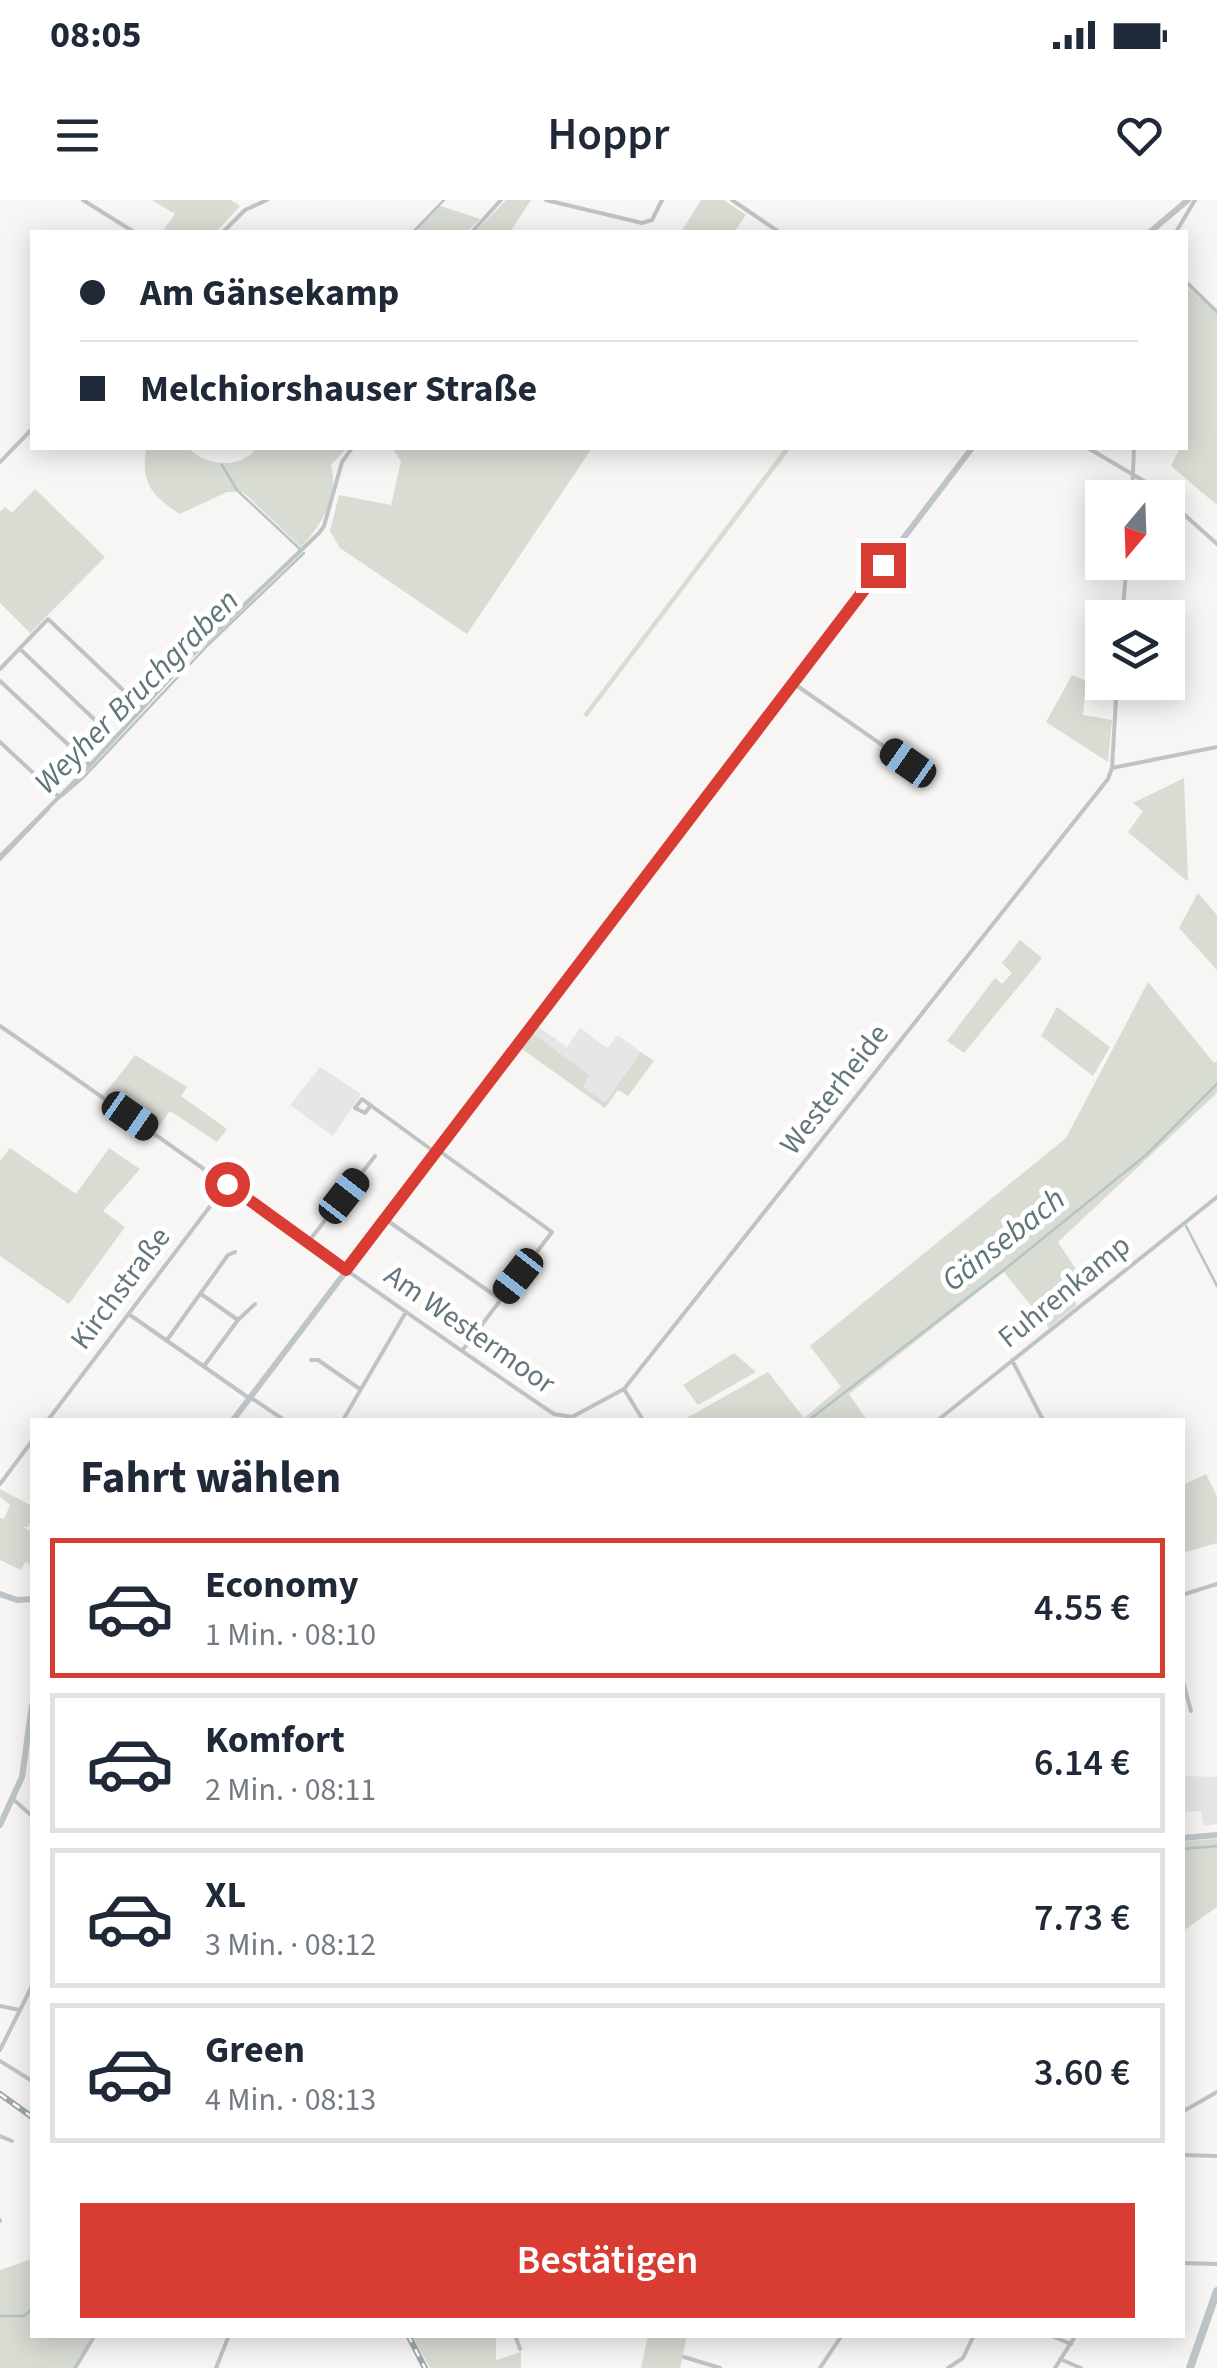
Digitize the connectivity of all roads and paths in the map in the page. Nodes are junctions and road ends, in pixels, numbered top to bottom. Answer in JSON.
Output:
{"nodes":[{"id":1,"x":83,"y":200,"type":"edge"},
{"id":2,"x":267,"y":200,"type":"edge"},
{"id":3,"x":500,"y":200,"type":"edge"},
{"id":4,"x":546,"y":200,"type":"edge"},
{"id":5,"x":662,"y":200,"type":"edge"},
{"id":6,"x":732,"y":200,"type":"edge"},
{"id":7,"x":1188,"y":200,"type":"edge"},
{"id":8,"x":1196,"y":200,"type":"edge"},
{"id":9,"x":131,"y":230,"type":"edge"},
{"id":10,"x":225,"y":230,"type":"edge"},
{"id":11,"x":474,"y":230,"type":"edge"},
{"id":12,"x":775,"y":230,"type":"edge"},
{"id":13,"x":1152,"y":230,"type":"edge"},
{"id":14,"x":1177,"y":230,"type":"edge"},
{"id":15,"x":1188,"y":284,"type":"edge"},
{"id":16,"x":1217,"y":312,"type":"edge"},
{"id":17,"x":30,"y":431,"type":"edge"},
{"id":18,"x":351,"y":450,"type":"edge"},
{"id":19,"x":970,"y":450,"type":"edge"},
{"id":20,"x":1091,"y":450,"type":"edge"},
{"id":21,"x":1134,"y":450,"type":"edge"},
{"id":22,"x":0,"y":462,"type":"edge"},
{"id":23,"x":1134,"y":475,"type":"junction"},
{"id":24,"x":1134,"y":480,"type":"edge"},
{"id":25,"x":1141,"y":480,"type":"edge"},
{"id":26,"x":1185,"y":516,"type":"edge"},
{"id":27,"x":1217,"y":544,"type":"edge"},
{"id":28,"x":20,"y":649,"type":"junction"},
{"id":29,"x":0,"y":670,"type":"edge"},
{"id":30,"x":0,"y":681,"type":"edge"},
{"id":31,"x":793,"y":683,"type":"junction"},
{"id":32,"x":1116,"y":700,"type":"edge"},
{"id":33,"x":142,"y":708,"type":"junction"},
{"id":34,"x":115,"y":739,"type":"junction"},
{"id":35,"x":0,"y":742,"type":"edge"},
{"id":36,"x":1217,"y":747,"type":"edge"},
{"id":37,"x":908,"y":763,"type":"dead end"},
{"id":38,"x":90,"y":766,"type":"junction"},
{"id":39,"x":1112,"y":768,"type":"junction"},
{"id":40,"x":58,"y":796,"type":"junction"},
{"id":41,"x":0,"y":856,"type":"edge"},
{"id":42,"x":0,"y":1026,"type":"edge"},
{"id":43,"x":371,"y":1105,"type":"dead end"},
{"id":44,"x":437,"y":1152,"type":"junction"},
{"id":45,"x":375,"y":1156,"type":"dead end"},
{"id":46,"x":227,"y":1184,"type":"junction"},
{"id":47,"x":1217,"y":1197,"type":"edge"},
{"id":48,"x":386,"y":1218,"type":"junction"},
{"id":49,"x":309,"y":1241,"type":"junction"},
{"id":50,"x":235,"y":1252,"type":"dead end"},
{"id":51,"x":346,"y":1270,"type":"junction"},
{"id":52,"x":201,"y":1294,"type":"junction"},
{"id":53,"x":500,"y":1299,"type":"junction"},
{"id":54,"x":255,"y":1304,"type":"dead end"},
{"id":55,"x":406,"y":1312,"type":"junction"},
{"id":56,"x":129,"y":1314,"type":"junction"},
{"id":57,"x":238,"y":1320,"type":"junction"},
{"id":58,"x":167,"y":1340,"type":"junction"},
{"id":59,"x":461,"y":1352,"type":"junction"},
{"id":60,"x":310,"y":1360,"type":"dead end"},
{"id":61,"x":1012,"y":1360,"type":"junction"},
{"id":62,"x":204,"y":1366,"type":"junction"},
{"id":63,"x":360,"y":1389,"type":"junction"},
{"id":64,"x":624,"y":1389,"type":"junction"},
{"id":65,"x":250,"y":1397,"type":"junction"},
{"id":66,"x":572,"y":1416,"type":"joint"},
{"id":67,"x":51,"y":1418,"type":"edge"},
{"id":68,"x":234,"y":1418,"type":"edge"},
{"id":69,"x":281,"y":1418,"type":"edge"},
{"id":70,"x":344,"y":1418,"type":"edge"},
{"id":71,"x":642,"y":1418,"type":"edge"},
{"id":72,"x":940,"y":1418,"type":"edge"},
{"id":73,"x":1042,"y":1418,"type":"edge"},
{"id":74,"x":30,"y":1443,"type":"edge"},
{"id":75,"x":0,"y":1484,"type":"edge"},
{"id":76,"x":1217,"y":1584,"type":"edge"},
{"id":77,"x":0,"y":1594,"type":"edge"},
{"id":78,"x":1185,"y":1594,"type":"edge"},
{"id":79,"x":30,"y":1599,"type":"edge"},
{"id":80,"x":1185,"y":1689,"type":"edge"},
{"id":81,"x":1191,"y":1710,"type":"dead end"},
{"id":82,"x":30,"y":1725,"type":"edge"},
{"id":83,"x":13,"y":1799,"type":"junction"},
{"id":84,"x":30,"y":1806,"type":"edge"},
{"id":85,"x":24,"y":1807,"type":"junction"},
{"id":86,"x":30,"y":1814,"type":"edge"},
{"id":87,"x":0,"y":1825,"type":"edge"},
{"id":88,"x":1217,"y":1835,"type":"edge"},
{"id":89,"x":1185,"y":1838,"type":"edge"},
{"id":90,"x":30,"y":1990,"type":"edge"},
{"id":91,"x":0,"y":2006,"type":"edge"},
{"id":92,"x":20,"y":2010,"type":"junction"},
{"id":93,"x":0,"y":2050,"type":"edge"},
{"id":94,"x":0,"y":2061,"type":"edge"},
{"id":95,"x":30,"y":2080,"type":"edge"},
{"id":96,"x":1217,"y":2092,"type":"edge"},
{"id":97,"x":1185,"y":2110,"type":"edge"},
{"id":98,"x":0,"y":2136,"type":"edge"},
{"id":99,"x":12,"y":2140,"type":"dead end"},
{"id":100,"x":1185,"y":2156,"type":"edge"},
{"id":101,"x":1217,"y":2156,"type":"edge"},
{"id":102,"x":1185,"y":2263,"type":"edge"},
{"id":103,"x":1217,"y":2264,"type":"edge"},
{"id":104,"x":1217,"y":2291,"type":"edge"},
{"id":105,"x":93,"y":2338,"type":"edge"},
{"id":106,"x":228,"y":2338,"type":"edge"},
{"id":107,"x":515,"y":2338,"type":"edge"},
{"id":108,"x":840,"y":2338,"type":"edge"},
{"id":109,"x":973,"y":2338,"type":"edge"},
{"id":110,"x":1056,"y":2338,"type":"edge"},
{"id":111,"x":1074,"y":2338,"type":"edge"},
{"id":112,"x":1071,"y":2344,"type":"junction"},
{"id":113,"x":520,"y":2349,"type":"dead end"},
{"id":114,"x":684,"y":2357,"type":"dead end"},
{"id":115,"x":1060,"y":2359,"type":"junction"},
{"id":116,"x":960,"y":2364,"type":"edge"},
{"id":117,"x":75,"y":2368,"type":"edge"},
{"id":118,"x":216,"y":2368,"type":"edge"},
{"id":119,"x":720,"y":2368,"type":"edge"},
{"id":120,"x":820,"y":2368,"type":"edge"},
{"id":121,"x":948,"y":2368,"type":"edge"},
{"id":122,"x":1054,"y":2368,"type":"edge"},
{"id":123,"x":1081,"y":2368,"type":"edge"},
{"id":124,"x":1190,"y":2368,"type":"edge"}],
"edges":[{"from":1,"to":9,"type":"street"},
{"from":2,"to":10,"type":"street"},
{"from":3,"to":11,"type":"street"},
{"from":4,"to":5,"type":"street"},
{"from":6,"to":12,"type":"street"},
{"from":7,"to":13,"type":"street"},
{"from":8,"to":14,"type":"street"},
{"from":15,"to":16,"type":"street"},
{"from":17,"to":22,"type":"street"},
{"from":18,"to":33,"type":"street"},
{"from":19,"to":31,"type":"street"},
{"from":20,"to":23,"type":"street"},
{"from":21,"to":23,"type":"street"},
{"from":23,"to":24,"type":"street"},
{"from":23,"to":25,"type":"street"},
{"from":26,"to":27,"type":"street"},
{"from":28,"to":29,"type":"street"},
{"from":28,"to":33,"type":"street"},
{"from":28,"to":34,"type":"street"},
{"from":30,"to":38,"type":"street"},
{"from":31,"to":37,"type":"street"},
{"from":31,"to":44,"type":"street"},
{"from":32,"to":39,"type":"street"},
{"from":33,"to":34,"type":"street"},
{"from":34,"to":38,"type":"street"},
{"from":35,"to":40,"type":"street"},
{"from":36,"to":39,"type":"street"},
{"from":38,"to":40,"type":"street"},
{"from":39,"to":64,"type":"street","name":"Westerheide"},
{"from":40,"to":41,"type":"street"},
{"from":42,"to":46,"type":"street","name":"Am Westermoor"},
{"from":43,"to":44,"type":"street"},
{"from":44,"to":48,"type":"street"},
{"from":44,"to":53,"type":"street"},
{"from":45,"to":49,"type":"street"},
{"from":46,"to":49,"type":"street","name":"Am Westermoor"},
{"from":46,"to":56,"type":"street","name":"Kirchstraße"},
{"from":47,"to":61,"type":"street","name":"Fuhrenkamp"},
{"from":48,"to":51,"type":"street"},
{"from":48,"to":53,"type":"street"},
{"from":49,"to":51,"type":"street","name":"Am Westermoor"},
{"from":50,"to":52,"type":"street"},
{"from":51,"to":55,"type":"street","name":"Am Westermoor"},
{"from":51,"to":65,"type":"street"},
{"from":52,"to":57,"type":"street"},
{"from":52,"to":58,"type":"street"},
{"from":53,"to":59,"type":"street"},
{"from":54,"to":57,"type":"street"},
{"from":55,"to":59,"type":"street","name":"Am Westermoor"},
{"from":55,"to":63,"type":"street"},
{"from":56,"to":58,"type":"street"},
{"from":56,"to":67,"type":"street","name":"Kirchstraße"},
{"from":57,"to":62,"type":"street"},
{"from":58,"to":62,"type":"street"},
{"from":59,"to":66,"type":"street","name":"Am Westermoor"},
{"from":60,"to":63,"type":"street"},
{"from":61,"to":72,"type":"street","name":"Fuhrenkamp"},
{"from":61,"to":73,"type":"street"},
{"from":62,"to":65,"type":"street"},
{"from":63,"to":70,"type":"street"},
{"from":64,"to":66,"type":"street","name":"Westerheide"},
{"from":64,"to":71,"type":"street"},
{"from":65,"to":68,"type":"street"},
{"from":65,"to":69,"type":"street"},
{"from":74,"to":75,"type":"street"},
{"from":76,"to":78,"type":"street"},
{"from":77,"to":79,"type":"street"},
{"from":80,"to":81,"type":"street"},
{"from":82,"to":83,"type":"street"},
{"from":83,"to":85,"type":"street"},
{"from":83,"to":87,"type":"street"},
{"from":84,"to":85,"type":"street"},
{"from":85,"to":86,"type":"street"},
{"from":88,"to":89,"type":"street"},
{"from":90,"to":92,"type":"street"},
{"from":91,"to":92,"type":"street"},
{"from":92,"to":93,"type":"street"},
{"from":94,"to":95,"type":"street"},
{"from":96,"to":97,"type":"street"},
{"from":98,"to":99,"type":"street"},
{"from":100,"to":101,"type":"street"},
{"from":102,"to":103,"type":"street"},
{"from":104,"to":124,"type":"main road"},
{"from":105,"to":117,"type":"street"},
{"from":106,"to":118,"type":"street"},
{"from":107,"to":113,"type":"street"},
{"from":108,"to":120,"type":"street"},
{"from":109,"to":116,"type":"street"},
{"from":110,"to":112,"type":"street"},
{"from":111,"to":112,"type":"street"},
{"from":112,"to":115,"type":"street"},
{"from":114,"to":119,"type":"street"},
{"from":115,"to":122,"type":"street"},
{"from":115,"to":123,"type":"street"},
{"from":116,"to":121,"type":"street"}]}
